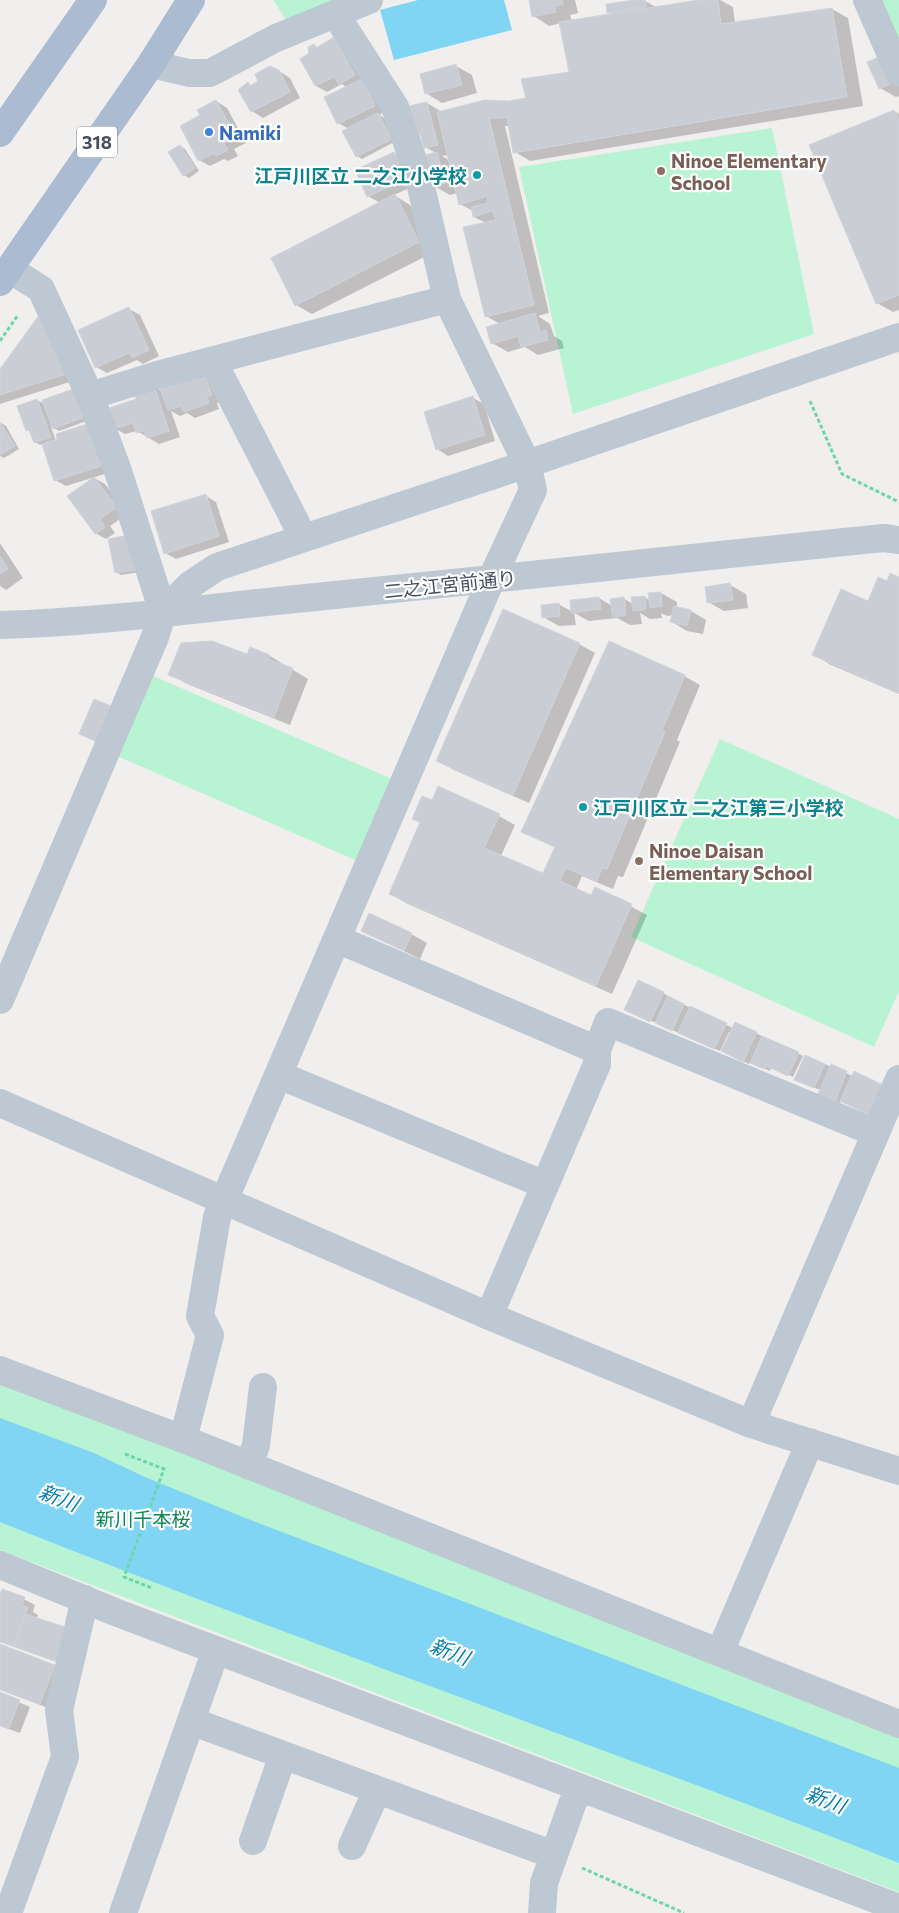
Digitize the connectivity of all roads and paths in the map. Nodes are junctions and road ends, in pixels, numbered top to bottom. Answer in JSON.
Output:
{"nodes":[{"id":1,"x":92,"y":0,"type":"edge"},
{"id":2,"x":191,"y":0,"type":"edge"},
{"id":3,"x":369,"y":0,"type":"edge"},
{"id":4,"x":867,"y":0,"type":"edge"},
{"id":5,"x":336,"y":14,"type":"junction"},
{"id":6,"x":151,"y":64,"type":"junction"},
{"id":7,"x":899,"y":73,"type":"edge"},
{"id":8,"x":0,"y":133,"type":"edge"},
{"id":9,"x":4,"y":275,"type":"edge"},
{"id":10,"x":447,"y":299,"type":"junction"},
{"id":11,"x":20,"y":312,"type":"dead end"},
{"id":12,"x":899,"y":337,"type":"edge"},
{"id":13,"x":0,"y":341,"type":"edge"},
{"id":14,"x":213,"y":361,"type":"junction"},
{"id":15,"x":90,"y":396,"type":"junction"},
{"id":16,"x":808,"y":397,"type":"dead end"},
{"id":17,"x":527,"y":464,"type":"junction"},
{"id":18,"x":899,"y":502,"type":"edge"},
{"id":19,"x":302,"y":539,"type":"junction"},
{"id":20,"x":899,"y":540,"type":"edge"},
{"id":21,"x":491,"y":580,"type":"junction"},
{"id":22,"x":163,"y":612,"type":"junction"},
{"id":23,"x":32,"y":624,"type":"junction"},
{"id":24,"x":0,"y":625,"type":"edge"},
{"id":25,"x":0,"y":643,"type":"edge"},
{"id":26,"x":337,"y":940,"type":"junction"},
{"id":27,"x":0,"y":1000,"type":"edge"},
{"id":28,"x":597,"y":1050,"type":"junction"},
{"id":29,"x":279,"y":1075,"type":"junction"},
{"id":30,"x":896,"y":1096,"type":"edge"},
{"id":31,"x":0,"y":1103,"type":"edge"},
{"id":32,"x":876,"y":1133,"type":"junction"},
{"id":33,"x":545,"y":1185,"type":"junction"},
{"id":34,"x":225,"y":1200,"type":"junction"},
{"id":35,"x":489,"y":1316,"type":"junction"},
{"id":36,"x":0,"y":1370,"type":"edge"},
{"id":37,"x":263,"y":1387,"type":"dead end"},
{"id":38,"x":751,"y":1424,"type":"junction"},
{"id":39,"x":183,"y":1439,"type":"junction"},
{"id":40,"x":810,"y":1442,"type":"junction"},
{"id":41,"x":125,"y":1454,"type":"dead end"},
{"id":42,"x":248,"y":1466,"type":"junction"},
{"id":43,"x":899,"y":1471,"type":"edge"},
{"id":44,"x":0,"y":1565,"type":"edge"},
{"id":45,"x":152,"y":1588,"type":"dead end"},
{"id":46,"x":85,"y":1599,"type":"junction"},
{"id":47,"x":216,"y":1650,"type":"junction"},
{"id":48,"x":720,"y":1652,"type":"junction"},
{"id":49,"x":191,"y":1721,"type":"junction"},
{"id":50,"x":899,"y":1724,"type":"edge"},
{"id":51,"x":283,"y":1755,"type":"junction"},
{"id":52,"x":578,"y":1788,"type":"junction"},
{"id":53,"x":377,"y":1790,"type":"junction"},
{"id":54,"x":253,"y":1841,"type":"dead end"},
{"id":55,"x":352,"y":1846,"type":"dead end"},
{"id":56,"x":554,"y":1855,"type":"junction"},
{"id":57,"x":899,"y":1908,"type":"edge"},
{"id":58,"x":8,"y":1913,"type":"edge"},
{"id":59,"x":123,"y":1913,"type":"edge"},
{"id":60,"x":542,"y":1913,"type":"edge"},
{"id":61,"x":684,"y":1913,"type":"edge"}],
"edges":[{"from":1,"to":8,"type":"main road"},
{"from":2,"to":6,"type":"main road","number":"318"},
{"from":3,"to":5,"type":"street"},
{"from":4,"to":7,"type":"street"},
{"from":5,"to":6,"type":"street"},
{"from":5,"to":10,"type":"street"},
{"from":6,"to":9,"type":"main road","number":"318"},
{"from":9,"to":15,"type":"street"},
{"from":10,"to":14,"type":"street"},
{"from":10,"to":17,"type":"street"},
{"from":11,"to":13,"type":"path"},
{"from":12,"to":17,"type":"street"},
{"from":14,"to":15,"type":"street"},
{"from":14,"to":19,"type":"street"},
{"from":15,"to":22,"type":"street"},
{"from":16,"to":18,"type":"path"},
{"from":17,"to":19,"type":"street"},
{"from":17,"to":21,"type":"street"},
{"from":19,"to":22,"type":"street"},
{"from":20,"to":21,"type":"street","name":"二之江宮前通り"},
{"from":21,"to":22,"type":"street","name":"二之江宮前通り"},
{"from":21,"to":26,"type":"street"},
{"from":22,"to":23,"type":"street","name":"二之江宮前通り"},
{"from":22,"to":27,"type":"street"},
{"from":23,"to":24,"type":"street","name":"二之江宮前通り"},
{"from":23,"to":25,"type":"street"},
{"from":26,"to":28,"type":"street"},
{"from":26,"to":29,"type":"street"},
{"from":28,"to":32,"type":"street"},
{"from":28,"to":33,"type":"street"},
{"from":29,"to":33,"type":"street"},
{"from":29,"to":34,"type":"street"},
{"from":30,"to":32,"type":"street"},
{"from":31,"to":34,"type":"street"},
{"from":32,"to":38,"type":"street"},
{"from":33,"to":35,"type":"street"},
{"from":34,"to":35,"type":"street"},
{"from":34,"to":39,"type":"street"},
{"from":35,"to":38,"type":"street"},
{"from":36,"to":39,"type":"street"},
{"from":37,"to":42,"type":"street"},
{"from":38,"to":40,"type":"street"},
{"from":39,"to":42,"type":"street"},
{"from":40,"to":43,"type":"street"},
{"from":40,"to":48,"type":"street"},
{"from":41,"to":45,"type":"path"},
{"from":42,"to":48,"type":"street"},
{"from":44,"to":46,"type":"street"},
{"from":46,"to":47,"type":"street"},
{"from":46,"to":58,"type":"street"},
{"from":47,"to":49,"type":"street"},
{"from":47,"to":52,"type":"street"},
{"from":48,"to":50,"type":"street"},
{"from":49,"to":51,"type":"street"},
{"from":49,"to":59,"type":"street"},
{"from":51,"to":53,"type":"street"},
{"from":51,"to":54,"type":"street"},
{"from":52,"to":56,"type":"street"},
{"from":52,"to":57,"type":"street"},
{"from":53,"to":55,"type":"street"},
{"from":53,"to":56,"type":"street"},
{"from":56,"to":60,"type":"street"},
{"from":56,"to":61,"type":"path"}]}
